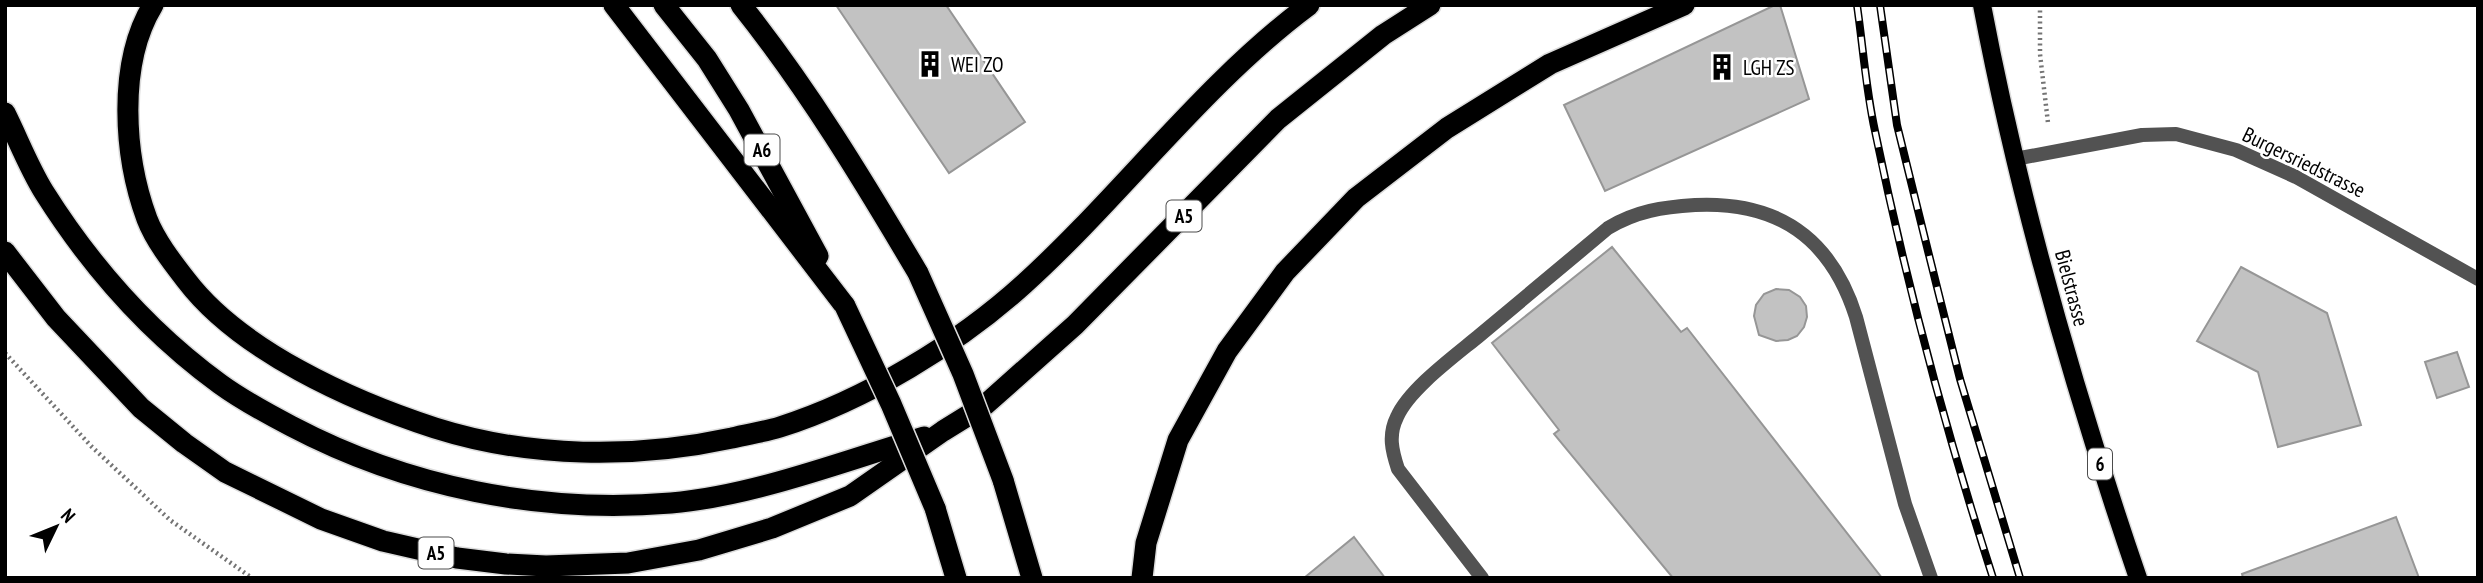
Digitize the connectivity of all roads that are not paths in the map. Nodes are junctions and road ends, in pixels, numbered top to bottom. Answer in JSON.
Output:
{"nodes":[{"id":1,"x":153,"y":5,"type":"edge"},
{"id":2,"x":614,"y":5,"type":"edge"},
{"id":3,"x":664,"y":5,"type":"edge"},
{"id":4,"x":741,"y":5,"type":"edge"},
{"id":5,"x":1308,"y":5,"type":"edge"},
{"id":6,"x":1430,"y":5,"type":"edge"},
{"id":7,"x":1684,"y":5,"type":"edge"},
{"id":8,"x":1982,"y":5,"type":"edge"},
{"id":9,"x":5,"y":113,"type":"edge"},
{"id":10,"x":2015,"y":159,"type":"junction"},
{"id":11,"x":5,"y":252,"type":"edge"},
{"id":12,"x":2478,"y":279,"type":"edge"},
{"id":13,"x":845,"y":306,"type":"junction"},
{"id":14,"x":943,"y":431,"type":"junction"},
{"id":15,"x":957,"y":578,"type":"edge"},
{"id":16,"x":1032,"y":578,"type":"edge"},
{"id":17,"x":1142,"y":578,"type":"edge"},
{"id":18,"x":1482,"y":578,"type":"edge"},
{"id":19,"x":1931,"y":578,"type":"edge"},
{"id":20,"x":2138,"y":578,"type":"edge"}],
"edges":[{"from":1,"to":5,"type":"highway"},
{"from":2,"to":13,"type":"highway"},
{"from":3,"to":13,"type":"highway","number":"A6"},
{"from":4,"to":16,"type":"highway","bridge":true},
{"from":6,"to":14,"type":"highway","number":"A5"},
{"from":7,"to":17,"type":"highway"},
{"from":8,"to":10,"type":"main road","name":"Bielstrasse","number":"6"},
{"from":9,"to":14,"type":"highway","number":"A5"},
{"from":10,"to":12,"type":"street","name":"Burgersriedstrasse"},
{"from":10,"to":20,"type":"main road","name":"Bielstrasse","number":"6"},
{"from":11,"to":14,"type":"highway","number":"A5"},
{"from":13,"to":15,"type":"highway","number":"A6","bridge":true},
{"from":18,"to":19,"type":"street"}]}
